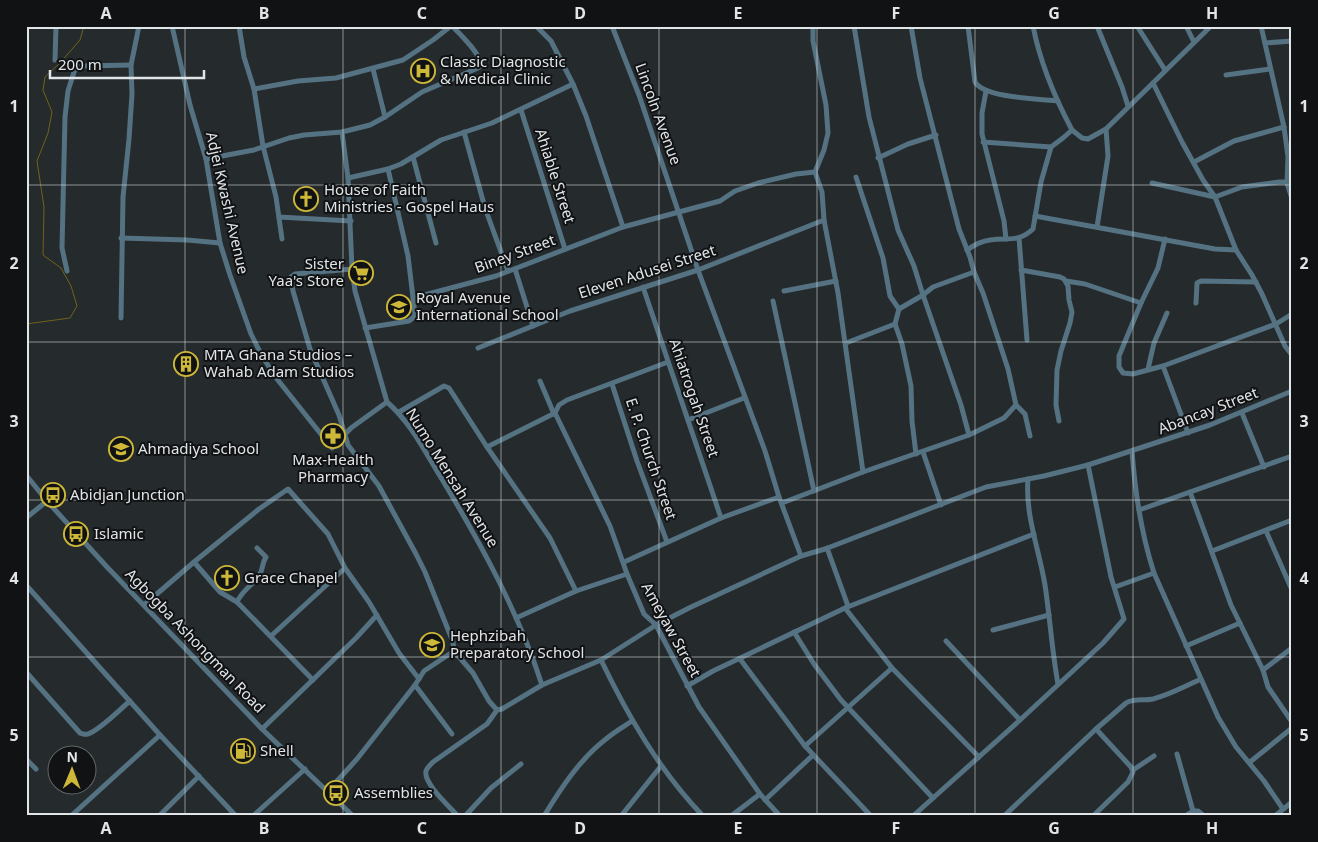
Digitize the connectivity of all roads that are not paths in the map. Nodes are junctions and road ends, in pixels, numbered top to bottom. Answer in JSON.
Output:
{"nodes":[{"id":1,"x":36,"y":26,"type":"edge"},
{"id":2,"x":56,"y":26,"type":"edge"},
{"id":3,"x":139,"y":26,"type":"edge"},
{"id":4,"x":172,"y":26,"type":"edge"},
{"id":5,"x":451,"y":26,"type":"edge"},
{"id":6,"x":536,"y":26,"type":"edge"},
{"id":7,"x":612,"y":26,"type":"edge"},
{"id":8,"x":813,"y":26,"type":"edge"},
{"id":9,"x":854,"y":26,"type":"edge"},
{"id":10,"x":911,"y":26,"type":"edge"},
{"id":11,"x":968,"y":26,"type":"edge"},
{"id":12,"x":1033,"y":26,"type":"edge"},
{"id":13,"x":1097,"y":26,"type":"edge"},
{"id":14,"x":1137,"y":26,"type":"edge"},
{"id":15,"x":1186,"y":26,"type":"edge"},
{"id":16,"x":1211,"y":26,"type":"edge"},
{"id":17,"x":1261,"y":26,"type":"edge"},
{"id":18,"x":242,"y":27,"type":"edge"},
{"id":19,"x":1292,"y":40,"type":"edge"},
{"id":20,"x":1194,"y":42,"type":"junction"},
{"id":21,"x":1265,"y":43,"type":"junction"},
{"id":22,"x":55,"y":60,"type":"dead end"},
{"id":23,"x":131,"y":65,"type":"junction"},
{"id":24,"x":372,"y":69,"type":"junction"},
{"id":25,"x":1270,"y":69,"type":"junction"},
{"id":26,"x":1165,"y":70,"type":"junction"},
{"id":27,"x":1226,"y":75,"type":"dead end"},
{"id":28,"x":1153,"y":83,"type":"junction"},
{"id":29,"x":573,"y":84,"type":"junction"},
{"id":30,"x":254,"y":89,"type":"junction"},
{"id":31,"x":986,"y":91,"type":"junction"},
{"id":32,"x":1058,"y":101,"type":"junction"},
{"id":33,"x":1128,"y":106,"type":"junction"},
{"id":34,"x":520,"y":110,"type":"junction"},
{"id":35,"x":385,"y":117,"type":"junction"},
{"id":36,"x":1284,"y":127,"type":"junction"},
{"id":37,"x":1106,"y":129,"type":"junction"},
{"id":38,"x":1072,"y":130,"type":"junction"},
{"id":39,"x":342,"y":132,"type":"junction"},
{"id":40,"x":464,"y":132,"type":"junction"},
{"id":41,"x":936,"y":135,"type":"junction"},
{"id":42,"x":983,"y":142,"type":"junction"},
{"id":43,"x":263,"y":146,"type":"junction"},
{"id":44,"x":1051,"y":147,"type":"junction"},
{"id":45,"x":413,"y":157,"type":"junction"},
{"id":46,"x":878,"y":158,"type":"junction"},
{"id":47,"x":206,"y":159,"type":"junction"},
{"id":48,"x":1194,"y":162,"type":"junction"},
{"id":49,"x":388,"y":169,"type":"junction"},
{"id":50,"x":815,"y":172,"type":"junction"},
{"id":51,"x":856,"y":177,"type":"dead end"},
{"id":52,"x":348,"y":178,"type":"junction"},
{"id":53,"x":1290,"y":182,"type":"edge"},
{"id":54,"x":1152,"y":183,"type":"dead end"},
{"id":55,"x":1215,"y":197,"type":"junction"},
{"id":56,"x":1292,"y":199,"type":"edge"},
{"id":57,"x":678,"y":212,"type":"junction"},
{"id":58,"x":1036,"y":216,"type":"junction"},
{"id":59,"x":279,"y":217,"type":"junction"},
{"id":60,"x":824,"y":220,"type":"junction"},
{"id":61,"x":350,"y":221,"type":"junction"},
{"id":62,"x":623,"y":227,"type":"junction"},
{"id":63,"x":1097,"y":227,"type":"junction"},
{"id":64,"x":121,"y":238,"type":"junction"},
{"id":65,"x":1019,"y":238,"type":"junction"},
{"id":66,"x":282,"y":239,"type":"dead end"},
{"id":67,"x":1006,"y":239,"type":"junction"},
{"id":68,"x":1165,"y":239,"type":"junction"},
{"id":69,"x":436,"y":242,"type":"dead end"},
{"id":70,"x":220,"y":243,"type":"junction"},
{"id":71,"x":565,"y":249,"type":"junction"},
{"id":72,"x":967,"y":250,"type":"junction"},
{"id":73,"x":1236,"y":250,"type":"junction"},
{"id":74,"x":515,"y":268,"type":"junction"},
{"id":75,"x":352,"y":269,"type":"junction"},
{"id":76,"x":698,"y":270,"type":"junction"},
{"id":77,"x":1021,"y":270,"type":"junction"},
{"id":78,"x":67,"y":271,"type":"dead end"},
{"id":79,"x":508,"y":271,"type":"junction"},
{"id":80,"x":974,"y":272,"type":"junction"},
{"id":81,"x":1065,"y":280,"type":"junction"},
{"id":82,"x":836,"y":281,"type":"junction"},
{"id":83,"x":1256,"y":282,"type":"junction"},
{"id":84,"x":643,"y":287,"type":"junction"},
{"id":85,"x":784,"y":291,"type":"dead end"},
{"id":86,"x":923,"y":295,"type":"junction"},
{"id":87,"x":413,"y":298,"type":"junction"},
{"id":88,"x":773,"y":301,"type":"dead end"},
{"id":89,"x":1141,"y":303,"type":"junction"},
{"id":90,"x":1196,"y":303,"type":"dead end"},
{"id":91,"x":899,"y":309,"type":"junction"},
{"id":92,"x":1167,"y":312,"type":"dead end"},
{"id":93,"x":1292,"y":314,"type":"edge"},
{"id":94,"x":121,"y":318,"type":"dead end"},
{"id":95,"x":895,"y":324,"type":"junction"},
{"id":96,"x":1276,"y":324,"type":"junction"},
{"id":97,"x":533,"y":326,"type":"junction"},
{"id":98,"x":365,"y":328,"type":"junction"},
{"id":99,"x":1027,"y":340,"type":"dead end"},
{"id":100,"x":846,"y":343,"type":"junction"},
{"id":101,"x":478,"y":348,"type":"dead end"},
{"id":102,"x":1292,"y":355,"type":"edge"},
{"id":103,"x":668,"y":362,"type":"junction"},
{"id":104,"x":1163,"y":366,"type":"junction"},
{"id":105,"x":1148,"y":369,"type":"junction"},
{"id":106,"x":540,"y":380,"type":"dead end"},
{"id":107,"x":612,"y":384,"type":"junction"},
{"id":108,"x":1292,"y":391,"type":"edge"},
{"id":109,"x":744,"y":398,"type":"junction"},
{"id":110,"x":387,"y":402,"type":"junction"},
{"id":111,"x":1016,"y":405,"type":"junction"},
{"id":112,"x":398,"y":412,"type":"junction"},
{"id":113,"x":1242,"y":413,"type":"junction"},
{"id":114,"x":554,"y":414,"type":"junction"},
{"id":115,"x":688,"y":420,"type":"junction"},
{"id":116,"x":1059,"y":421,"type":"dead end"},
{"id":117,"x":1188,"y":433,"type":"junction"},
{"id":118,"x":346,"y":435,"type":"junction"},
{"id":119,"x":969,"y":435,"type":"junction"},
{"id":120,"x":1030,"y":436,"type":"dead end"},
{"id":121,"x":487,"y":447,"type":"junction"},
{"id":122,"x":1132,"y":451,"type":"junction"},
{"id":123,"x":923,"y":452,"type":"junction"},
{"id":124,"x":916,"y":454,"type":"junction"},
{"id":125,"x":1292,"y":456,"type":"edge"},
{"id":126,"x":1088,"y":465,"type":"junction"},
{"id":127,"x":1264,"y":467,"type":"junction"},
{"id":128,"x":863,"y":472,"type":"junction"},
{"id":129,"x":26,"y":475,"type":"edge"},
{"id":130,"x":1028,"y":479,"type":"junction"},
{"id":131,"x":814,"y":491,"type":"junction"},
{"id":132,"x":1190,"y":492,"type":"junction"},
{"id":133,"x":780,"y":497,"type":"junction"},
{"id":134,"x":47,"y":501,"type":"junction"},
{"id":135,"x":782,"y":503,"type":"junction"},
{"id":136,"x":941,"y":505,"type":"junction"},
{"id":137,"x":1138,"y":510,"type":"junction"},
{"id":138,"x":26,"y":518,"type":"edge"},
{"id":139,"x":721,"y":518,"type":"junction"},
{"id":140,"x":1292,"y":520,"type":"edge"},
{"id":141,"x":1266,"y":531,"type":"junction"},
{"id":142,"x":1034,"y":534,"type":"junction"},
{"id":143,"x":667,"y":542,"type":"junction"},
{"id":144,"x":257,"y":548,"type":"dead end"},
{"id":145,"x":828,"y":548,"type":"junction"},
{"id":146,"x":1212,"y":551,"type":"junction"},
{"id":147,"x":801,"y":556,"type":"junction"},
{"id":148,"x":194,"y":562,"type":"junction"},
{"id":149,"x":624,"y":562,"type":"junction"},
{"id":150,"x":345,"y":568,"type":"junction"},
{"id":151,"x":1154,"y":573,"type":"junction"},
{"id":152,"x":627,"y":574,"type":"junction"},
{"id":153,"x":26,"y":585,"type":"edge"},
{"id":154,"x":1115,"y":587,"type":"junction"},
{"id":155,"x":1292,"y":590,"type":"edge"},
{"id":156,"x":576,"y":592,"type":"junction"},
{"id":157,"x":237,"y":602,"type":"junction"},
{"id":158,"x":144,"y":606,"type":"junction"},
{"id":159,"x":846,"y":607,"type":"junction"},
{"id":160,"x":377,"y":615,"type":"junction"},
{"id":161,"x":1049,"y":615,"type":"junction"},
{"id":162,"x":516,"y":618,"type":"junction"},
{"id":163,"x":1240,"y":623,"type":"junction"},
{"id":164,"x":656,"y":625,"type":"junction"},
{"id":165,"x":992,"y":630,"type":"dead end"},
{"id":166,"x":794,"y":632,"type":"junction"},
{"id":167,"x":270,"y":636,"type":"junction"},
{"id":168,"x":946,"y":641,"type":"dead end"},
{"id":169,"x":1186,"y":646,"type":"junction"},
{"id":170,"x":1292,"y":648,"type":"edge"},
{"id":171,"x":454,"y":650,"type":"junction"},
{"id":172,"x":740,"y":659,"type":"junction"},
{"id":173,"x":601,"y":660,"type":"junction"},
{"id":174,"x":892,"y":668,"type":"junction"},
{"id":175,"x":1263,"y":670,"type":"junction"},
{"id":176,"x":26,"y":672,"type":"edge"},
{"id":177,"x":419,"y":679,"type":"junction"},
{"id":178,"x":1201,"y":679,"type":"junction"},
{"id":179,"x":313,"y":680,"type":"junction"},
{"id":180,"x":1058,"y":684,"type":"junction"},
{"id":181,"x":415,"y":685,"type":"junction"},
{"id":182,"x":542,"y":685,"type":"junction"},
{"id":183,"x":687,"y":686,"type":"junction"},
{"id":184,"x":130,"y":701,"type":"junction"},
{"id":185,"x":848,"y":707,"type":"junction"},
{"id":186,"x":497,"y":710,"type":"junction"},
{"id":187,"x":1020,"y":720,"type":"junction"},
{"id":188,"x":632,"y":721,"type":"junction"},
{"id":189,"x":1292,"y":722,"type":"edge"},
{"id":190,"x":1292,"y":728,"type":"edge"},
{"id":191,"x":262,"y":729,"type":"junction"},
{"id":192,"x":1096,"y":729,"type":"junction"},
{"id":193,"x":452,"y":734,"type":"dead end"},
{"id":194,"x":160,"y":735,"type":"junction"},
{"id":195,"x":805,"y":746,"type":"junction"},
{"id":196,"x":1177,"y":754,"type":"dead end"},
{"id":197,"x":813,"y":755,"type":"junction"},
{"id":198,"x":1154,"y":756,"type":"dead end"},
{"id":199,"x":979,"y":757,"type":"junction"},
{"id":200,"x":26,"y":759,"type":"edge"},
{"id":201,"x":1250,"y":762,"type":"junction"},
{"id":202,"x":520,"y":764,"type":"dead end"},
{"id":203,"x":661,"y":766,"type":"junction"},
{"id":204,"x":36,"y":769,"type":"dead end"},
{"id":205,"x":305,"y":769,"type":"junction"},
{"id":206,"x":1132,"y":770,"type":"junction"},
{"id":207,"x":199,"y":776,"type":"junction"},
{"id":208,"x":328,"y":791,"type":"junction"},
{"id":209,"x":760,"y":794,"type":"junction"},
{"id":210,"x":933,"y":798,"type":"junction"},
{"id":211,"x":765,"y":800,"type":"junction"},
{"id":212,"x":1292,"y":802,"type":"edge"},
{"id":213,"x":1283,"y":809,"type":"junction"},
{"id":214,"x":1193,"y":811,"type":"junction"},
{"id":215,"x":71,"y":816,"type":"edge"},
{"id":216,"x":159,"y":816,"type":"edge"},
{"id":217,"x":236,"y":816,"type":"edge"},
{"id":218,"x":253,"y":816,"type":"edge"},
{"id":219,"x":354,"y":816,"type":"edge"},
{"id":220,"x":458,"y":816,"type":"edge"},
{"id":221,"x":465,"y":816,"type":"edge"},
{"id":222,"x":544,"y":816,"type":"edge"},
{"id":223,"x":621,"y":816,"type":"edge"},
{"id":224,"x":703,"y":816,"type":"edge"},
{"id":225,"x":731,"y":816,"type":"edge"},
{"id":226,"x":780,"y":816,"type":"edge"},
{"id":227,"x":871,"y":816,"type":"edge"},
{"id":228,"x":914,"y":816,"type":"edge"},
{"id":229,"x":1004,"y":816,"type":"edge"},
{"id":230,"x":1093,"y":816,"type":"edge"},
{"id":231,"x":1185,"y":816,"type":"edge"},
{"id":232,"x":1204,"y":816,"type":"edge"},
{"id":233,"x":1275,"y":816,"type":"edge"}],
"edges":[{"from":1,"to":2,"type":"street"},
{"from":2,"to":22,"type":"street"},
{"from":3,"to":23,"type":"street"},
{"from":4,"to":47,"type":"street","name":"Adjei Kwashi Avenue"},
{"from":5,"to":24,"type":"street"},
{"from":5,"to":35,"type":"street"},
{"from":6,"to":29,"type":"street"},
{"from":7,"to":57,"type":"street","name":"Lincoln Avenue"},
{"from":8,"to":50,"type":"street"},
{"from":9,"to":46,"type":"street"},
{"from":10,"to":41,"type":"street"},
{"from":11,"to":31,"type":"street"},
{"from":12,"to":32,"type":"street"},
{"from":13,"to":33,"type":"street"},
{"from":14,"to":26,"type":"street"},
{"from":15,"to":20,"type":"street"},
{"from":16,"to":20,"type":"street"},
{"from":17,"to":21,"type":"street"},
{"from":18,"to":30,"type":"street"},
{"from":19,"to":21,"type":"street"},
{"from":20,"to":26,"type":"street"},
{"from":21,"to":25,"type":"street"},
{"from":23,"to":64,"type":"street"},
{"from":23,"to":78,"type":"street"},
{"from":24,"to":30,"type":"street"},
{"from":24,"to":35,"type":"street"},
{"from":25,"to":27,"type":"street"},
{"from":25,"to":36,"type":"street"},
{"from":26,"to":28,"type":"street"},
{"from":28,"to":33,"type":"street"},
{"from":28,"to":48,"type":"street"},
{"from":29,"to":34,"type":"street"},
{"from":29,"to":62,"type":"street"},
{"from":30,"to":43,"type":"street"},
{"from":31,"to":32,"type":"street"},
{"from":31,"to":42,"type":"street"},
{"from":32,"to":38,"type":"street"},
{"from":33,"to":37,"type":"street"},
{"from":34,"to":40,"type":"street"},
{"from":34,"to":71,"type":"street","name":"Ahiable Street"},
{"from":35,"to":39,"type":"street"},
{"from":36,"to":48,"type":"street"},
{"from":36,"to":53,"type":"street"},
{"from":37,"to":38,"type":"street"},
{"from":37,"to":63,"type":"street"},
{"from":38,"to":44,"type":"street"},
{"from":39,"to":43,"type":"street"},
{"from":39,"to":52,"type":"street","name":"Numo Mensah Avenue"},
{"from":40,"to":45,"type":"street"},
{"from":40,"to":79,"type":"street"},
{"from":41,"to":46,"type":"street"},
{"from":41,"to":72,"type":"street"},
{"from":42,"to":44,"type":"street"},
{"from":42,"to":67,"type":"street"},
{"from":43,"to":47,"type":"street"},
{"from":43,"to":59,"type":"street"},
{"from":44,"to":58,"type":"street"},
{"from":45,"to":49,"type":"street"},
{"from":45,"to":69,"type":"street"},
{"from":46,"to":86,"type":"street"},
{"from":47,"to":70,"type":"street","name":"Adjei Kwashi Avenue"},
{"from":48,"to":55,"type":"street"},
{"from":49,"to":52,"type":"street"},
{"from":49,"to":87,"type":"street"},
{"from":50,"to":57,"type":"street","name":"Biney Street"},
{"from":50,"to":60,"type":"street"},
{"from":51,"to":91,"type":"street"},
{"from":52,"to":61,"type":"street","name":"Numo Mensah Avenue"},
{"from":53,"to":55,"type":"street"},
{"from":53,"to":56,"type":"street"},
{"from":54,"to":55,"type":"street"},
{"from":55,"to":73,"type":"street"},
{"from":57,"to":62,"type":"street","name":"Biney Street"},
{"from":57,"to":76,"type":"street","name":"Lincoln Avenue"},
{"from":58,"to":63,"type":"street"},
{"from":58,"to":65,"type":"street"},
{"from":59,"to":61,"type":"street"},
{"from":59,"to":66,"type":"street"},
{"from":60,"to":76,"type":"street","name":"Eleven Adusei Street"},
{"from":60,"to":82,"type":"street"},
{"from":61,"to":75,"type":"street","name":"Numo Mensah Avenue"},
{"from":62,"to":71,"type":"street","name":"Biney Street"},
{"from":63,"to":68,"type":"street"},
{"from":64,"to":70,"type":"street"},
{"from":64,"to":94,"type":"street"},
{"from":65,"to":67,"type":"street"},
{"from":65,"to":77,"type":"street"},
{"from":67,"to":72,"type":"street"},
{"from":68,"to":73,"type":"street"},
{"from":68,"to":89,"type":"street"},
{"from":70,"to":118,"type":"street","name":"Adjei Kwashi Avenue"},
{"from":71,"to":74,"type":"street","name":"Biney Street"},
{"from":72,"to":80,"type":"street"},
{"from":73,"to":83,"type":"street"},
{"from":74,"to":79,"type":"street","name":"Biney Street"},
{"from":74,"to":97,"type":"street"},
{"from":75,"to":98,"type":"street","name":"Numo Mensah Avenue"},
{"from":75,"to":118,"type":"street"},
{"from":76,"to":84,"type":"street","name":"Eleven Adusei Street"},
{"from":76,"to":109,"type":"street","name":"Lincoln Avenue"},
{"from":77,"to":81,"type":"street"},
{"from":77,"to":99,"type":"street"},
{"from":79,"to":87,"type":"street","name":"Biney Street"},
{"from":80,"to":86,"type":"street"},
{"from":80,"to":111,"type":"street"},
{"from":81,"to":89,"type":"street"},
{"from":81,"to":116,"type":"street"},
{"from":82,"to":85,"type":"street"},
{"from":82,"to":100,"type":"street"},
{"from":83,"to":90,"type":"street"},
{"from":83,"to":96,"type":"street"},
{"from":84,"to":97,"type":"street","name":"Eleven Adusei Street"},
{"from":84,"to":103,"type":"street","name":"Ahiatrogah Street"},
{"from":86,"to":91,"type":"street"},
{"from":86,"to":119,"type":"street"},
{"from":87,"to":98,"type":"street"},
{"from":88,"to":131,"type":"street"},
{"from":89,"to":105,"type":"street"},
{"from":91,"to":95,"type":"street"},
{"from":92,"to":105,"type":"street"},
{"from":93,"to":96,"type":"street"},
{"from":95,"to":100,"type":"street"},
{"from":95,"to":124,"type":"street"},
{"from":96,"to":102,"type":"street"},
{"from":96,"to":104,"type":"street"},
{"from":97,"to":101,"type":"street","name":"Eleven Adusei Street"},
{"from":98,"to":110,"type":"street","name":"Numo Mensah Avenue"},
{"from":100,"to":128,"type":"street"},
{"from":103,"to":107,"type":"street"},
{"from":103,"to":115,"type":"street","name":"Ahiatrogah Street"},
{"from":104,"to":105,"type":"street"},
{"from":104,"to":117,"type":"street"},
{"from":106,"to":114,"type":"street","name":"Ameyaw Street"},
{"from":107,"to":114,"type":"street"},
{"from":107,"to":143,"type":"street","name":"E. P. Church Street"},
{"from":108,"to":113,"type":"street","name":"Abancay Street"},
{"from":109,"to":115,"type":"street"},
{"from":109,"to":133,"type":"street","name":"Lincoln Avenue"},
{"from":110,"to":112,"type":"street","name":"Numo Mensah Avenue"},
{"from":110,"to":118,"type":"street"},
{"from":111,"to":119,"type":"street"},
{"from":111,"to":120,"type":"street"},
{"from":112,"to":121,"type":"street"},
{"from":112,"to":162,"type":"street","name":"Numo Mensah Avenue"},
{"from":113,"to":117,"type":"street","name":"Abancay Street"},
{"from":113,"to":127,"type":"street"},
{"from":114,"to":121,"type":"street"},
{"from":114,"to":149,"type":"street","name":"Ameyaw Street"},
{"from":115,"to":139,"type":"street","name":"Ahiatrogah Street"},
{"from":117,"to":122,"type":"street","name":"Abancay Street"},
{"from":118,"to":171,"type":"street"},
{"from":119,"to":123,"type":"street"},
{"from":121,"to":156,"type":"street"},
{"from":122,"to":126,"type":"street","name":"Abancay Street"},
{"from":122,"to":137,"type":"street"},
{"from":123,"to":124,"type":"street"},
{"from":123,"to":136,"type":"street"},
{"from":124,"to":128,"type":"street"},
{"from":125,"to":127,"type":"street"},
{"from":126,"to":130,"type":"street","name":"Abancay Street"},
{"from":126,"to":154,"type":"street"},
{"from":127,"to":132,"type":"street"},
{"from":128,"to":131,"type":"street"},
{"from":129,"to":134,"type":"street","name":"Agbogba Ashongman Road"},
{"from":130,"to":136,"type":"street","name":"Abancay Street"},
{"from":130,"to":142,"type":"street"},
{"from":131,"to":135,"type":"street"},
{"from":132,"to":137,"type":"street"},
{"from":132,"to":146,"type":"street"},
{"from":133,"to":135,"type":"street","name":"Lincoln Avenue"},
{"from":133,"to":139,"type":"street"},
{"from":134,"to":138,"type":"street"},
{"from":134,"to":158,"type":"street","name":"Agbogba Ashongman Road"},
{"from":135,"to":147,"type":"street","name":"Lincoln Avenue"},
{"from":136,"to":145,"type":"street","name":"Abancay Street"},
{"from":137,"to":151,"type":"street"},
{"from":139,"to":143,"type":"street"},
{"from":140,"to":141,"type":"street"},
{"from":141,"to":146,"type":"street"},
{"from":141,"to":155,"type":"street"},
{"from":142,"to":159,"type":"street"},
{"from":142,"to":161,"type":"street"},
{"from":143,"to":149,"type":"street"},
{"from":144,"to":157,"type":"street"},
{"from":145,"to":147,"type":"street","name":"Abancay Street"},
{"from":145,"to":159,"type":"street"},
{"from":146,"to":163,"type":"street"},
{"from":147,"to":164,"type":"street","name":"Abancay Street"},
{"from":148,"to":150,"type":"street"},
{"from":148,"to":157,"type":"street"},
{"from":148,"to":158,"type":"street"},
{"from":149,"to":152,"type":"street","name":"Ameyaw Street"},
{"from":150,"to":160,"type":"street"},
{"from":150,"to":167,"type":"street"},
{"from":151,"to":154,"type":"street"},
{"from":151,"to":169,"type":"street"},
{"from":152,"to":156,"type":"street"},
{"from":152,"to":164,"type":"street","name":"Ameyaw Street"},
{"from":153,"to":184,"type":"street"},
{"from":154,"to":180,"type":"street"},
{"from":156,"to":162,"type":"street"},
{"from":157,"to":167,"type":"street"},
{"from":158,"to":191,"type":"street","name":"Agbogba Ashongman Road"},
{"from":159,"to":166,"type":"street"},
{"from":159,"to":174,"type":"street"},
{"from":160,"to":177,"type":"street"},
{"from":160,"to":179,"type":"street"},
{"from":161,"to":165,"type":"street"},
{"from":161,"to":180,"type":"street"},
{"from":162,"to":182,"type":"street","name":"Numo Mensah Avenue"},
{"from":163,"to":169,"type":"street"},
{"from":163,"to":175,"type":"street"},
{"from":164,"to":173,"type":"street","name":"Abancay Street"},
{"from":164,"to":183,"type":"street","name":"Ameyaw Street"},
{"from":166,"to":172,"type":"street"},
{"from":166,"to":185,"type":"street"},
{"from":167,"to":179,"type":"street"},
{"from":168,"to":187,"type":"street"},
{"from":169,"to":178,"type":"street"},
{"from":170,"to":175,"type":"street"},
{"from":171,"to":177,"type":"street"},
{"from":171,"to":186,"type":"street"},
{"from":172,"to":183,"type":"street"},
{"from":172,"to":195,"type":"street"},
{"from":173,"to":182,"type":"street","name":"Abancay Street"},
{"from":173,"to":188,"type":"street"},
{"from":174,"to":185,"type":"street"},
{"from":174,"to":199,"type":"street"},
{"from":175,"to":189,"type":"street"},
{"from":176,"to":184,"type":"street"},
{"from":177,"to":181,"type":"street"},
{"from":178,"to":192,"type":"street"},
{"from":178,"to":201,"type":"street"},
{"from":179,"to":191,"type":"street"},
{"from":180,"to":187,"type":"street"},
{"from":181,"to":193,"type":"street"},
{"from":181,"to":208,"type":"street"},
{"from":182,"to":186,"type":"street","name":"Abancay Street"},
{"from":183,"to":209,"type":"street","name":"Ameyaw Street"},
{"from":184,"to":194,"type":"street"},
{"from":185,"to":195,"type":"street"},
{"from":185,"to":210,"type":"street"},
{"from":186,"to":220,"type":"street"},
{"from":187,"to":199,"type":"street"},
{"from":188,"to":203,"type":"street"},
{"from":188,"to":222,"type":"street"},
{"from":190,"to":201,"type":"street"},
{"from":191,"to":205,"type":"street","name":"Agbogba Ashongman Road"},
{"from":192,"to":206,"type":"street"},
{"from":192,"to":229,"type":"street"},
{"from":194,"to":207,"type":"street"},
{"from":194,"to":215,"type":"street"},
{"from":195,"to":197,"type":"street"},
{"from":196,"to":214,"type":"street"},
{"from":197,"to":211,"type":"street"},
{"from":197,"to":227,"type":"street"},
{"from":198,"to":206,"type":"street"},
{"from":199,"to":210,"type":"street"},
{"from":200,"to":204,"type":"street"},
{"from":201,"to":213,"type":"street"},
{"from":202,"to":221,"type":"street"},
{"from":203,"to":223,"type":"street"},
{"from":203,"to":224,"type":"street"},
{"from":205,"to":208,"type":"street","name":"Agbogba Ashongman Road"},
{"from":205,"to":218,"type":"street"},
{"from":206,"to":230,"type":"street"},
{"from":207,"to":216,"type":"street"},
{"from":207,"to":217,"type":"street"},
{"from":208,"to":219,"type":"street","name":"Agbogba Ashongman Road"},
{"from":209,"to":211,"type":"street","name":"Ameyaw Street"},
{"from":209,"to":225,"type":"street"},
{"from":210,"to":228,"type":"street"},
{"from":211,"to":226,"type":"street","name":"Ameyaw Street"},
{"from":212,"to":213,"type":"street"},
{"from":213,"to":233,"type":"street"},
{"from":214,"to":231,"type":"street"},
{"from":214,"to":232,"type":"street"}]}
